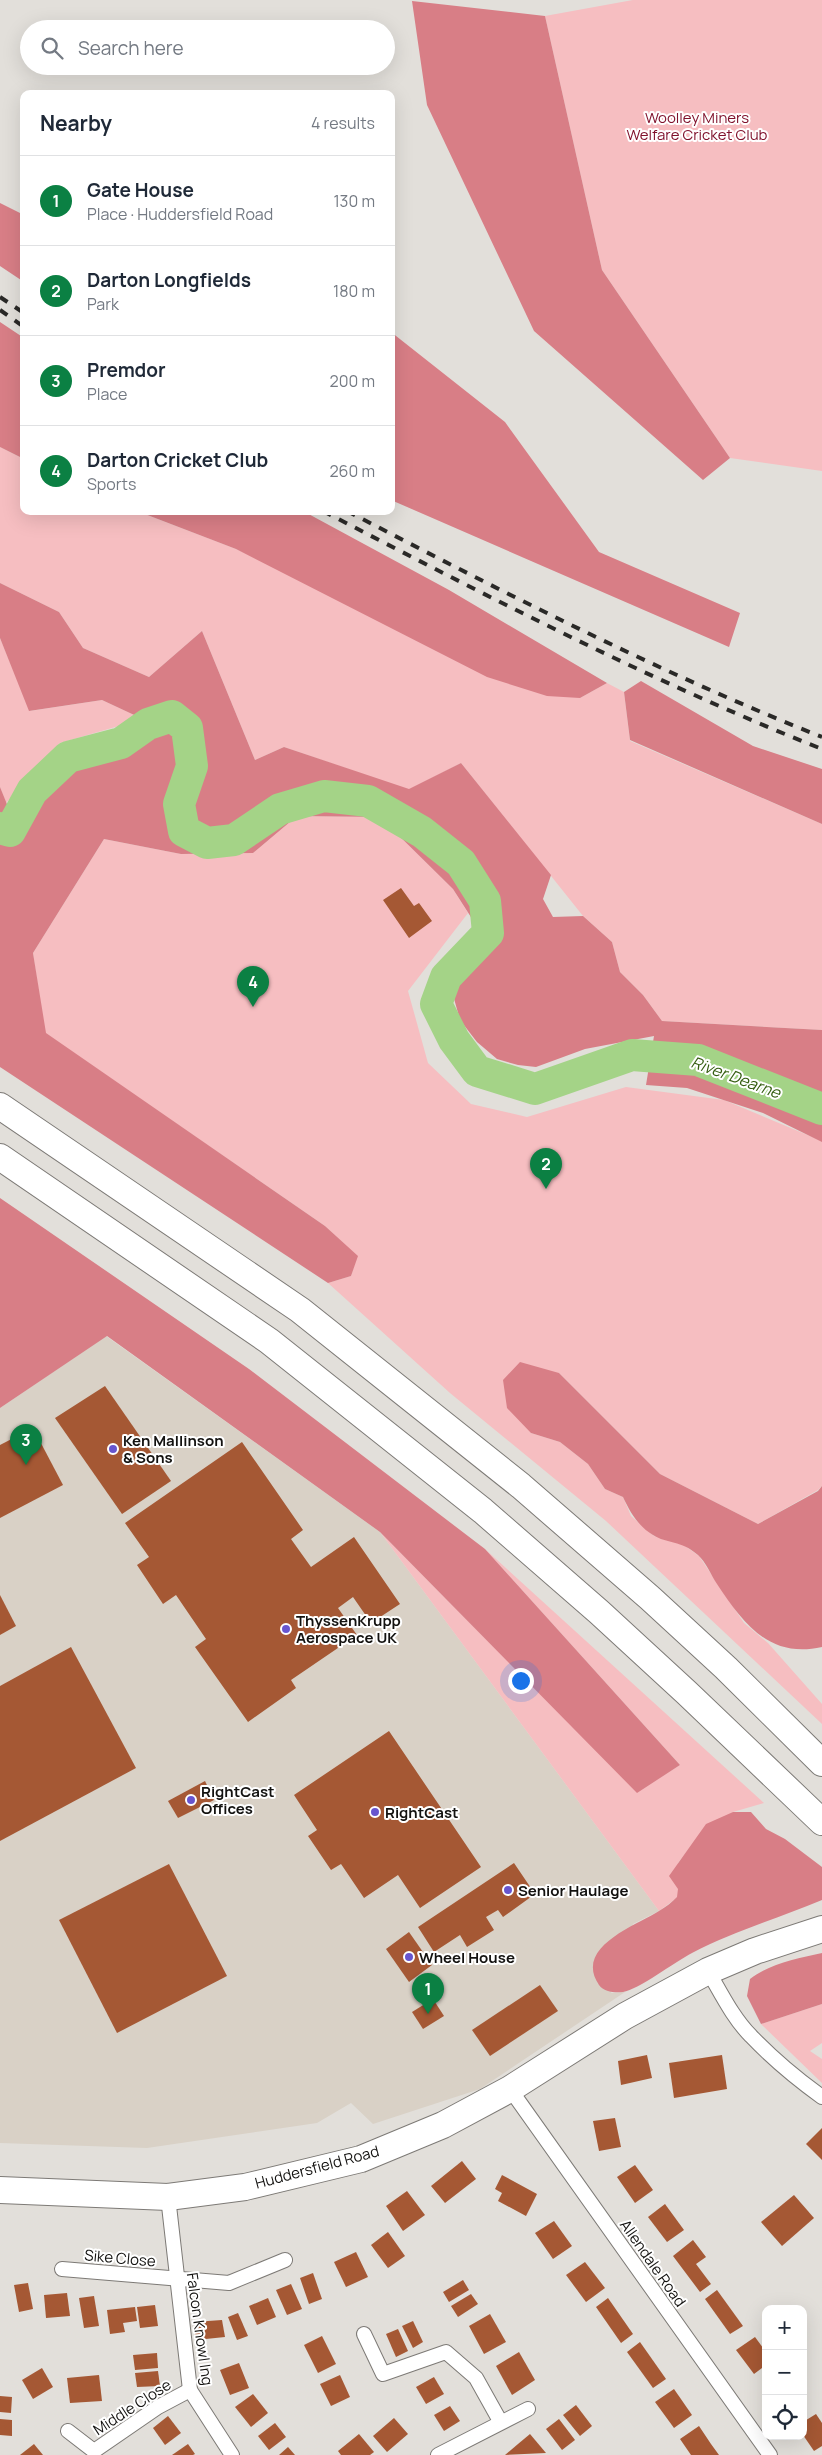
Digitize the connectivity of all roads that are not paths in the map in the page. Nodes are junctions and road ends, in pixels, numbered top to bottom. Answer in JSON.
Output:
{"nodes":[{"id":1,"x":0,"y":1106,"type":"edge"},
{"id":2,"x":0,"y":1157,"type":"edge"},
{"id":3,"x":822,"y":1763,"type":"edge"},
{"id":4,"x":822,"y":1822,"type":"edge"},
{"id":5,"x":820,"y":1930,"type":"edge"},
{"id":6,"x":708,"y":1971,"type":"junction"},
{"id":7,"x":510,"y":2089,"type":"junction"},
{"id":8,"x":822,"y":2098,"type":"edge"},
{"id":9,"x":0,"y":2190,"type":"edge"},
{"id":10,"x":168,"y":2197,"type":"junction"},
{"id":11,"x":285,"y":2260,"type":"dead end"},
{"id":12,"x":62,"y":2269,"type":"dead end"},
{"id":13,"x":176,"y":2279,"type":"junction"},
{"id":14,"x":364,"y":2334,"type":"dead end"},
{"id":15,"x":190,"y":2390,"type":"junction"},
{"id":16,"x":528,"y":2409,"type":"dead end"},
{"id":17,"x":500,"y":2421,"type":"junction"},
{"id":18,"x":68,"y":2431,"type":"dead end"},
{"id":19,"x":232,"y":2455,"type":"edge"},
{"id":20,"x":438,"y":2455,"type":"edge"},
{"id":21,"x":770,"y":2455,"type":"edge"}],
"edges":[{"from":1,"to":3,"type":"highway"},
{"from":2,"to":4,"type":"highway"},
{"from":5,"to":6,"type":"highway","name":"Huddersfield Road"},
{"from":6,"to":7,"type":"highway","name":"Huddersfield Road"},
{"from":6,"to":8,"type":"street"},
{"from":7,"to":10,"type":"highway","name":"Huddersfield Road"},
{"from":7,"to":21,"type":"street","name":"Allendale Road"},
{"from":9,"to":10,"type":"highway","name":"Huddersfield Road"},
{"from":10,"to":13,"type":"street","name":"Falcon Knowl Ing"},
{"from":11,"to":13,"type":"street","name":"Sike Close"},
{"from":12,"to":13,"type":"street","name":"Sike Close"},
{"from":13,"to":15,"type":"street","name":"Falcon Knowl Ing"},
{"from":14,"to":17,"type":"street"},
{"from":15,"to":18,"type":"street","name":"Middle Close"},
{"from":15,"to":19,"type":"street","name":"Falcon Knowl Ing"},
{"from":16,"to":17,"type":"street"},
{"from":17,"to":20,"type":"street"}]}
